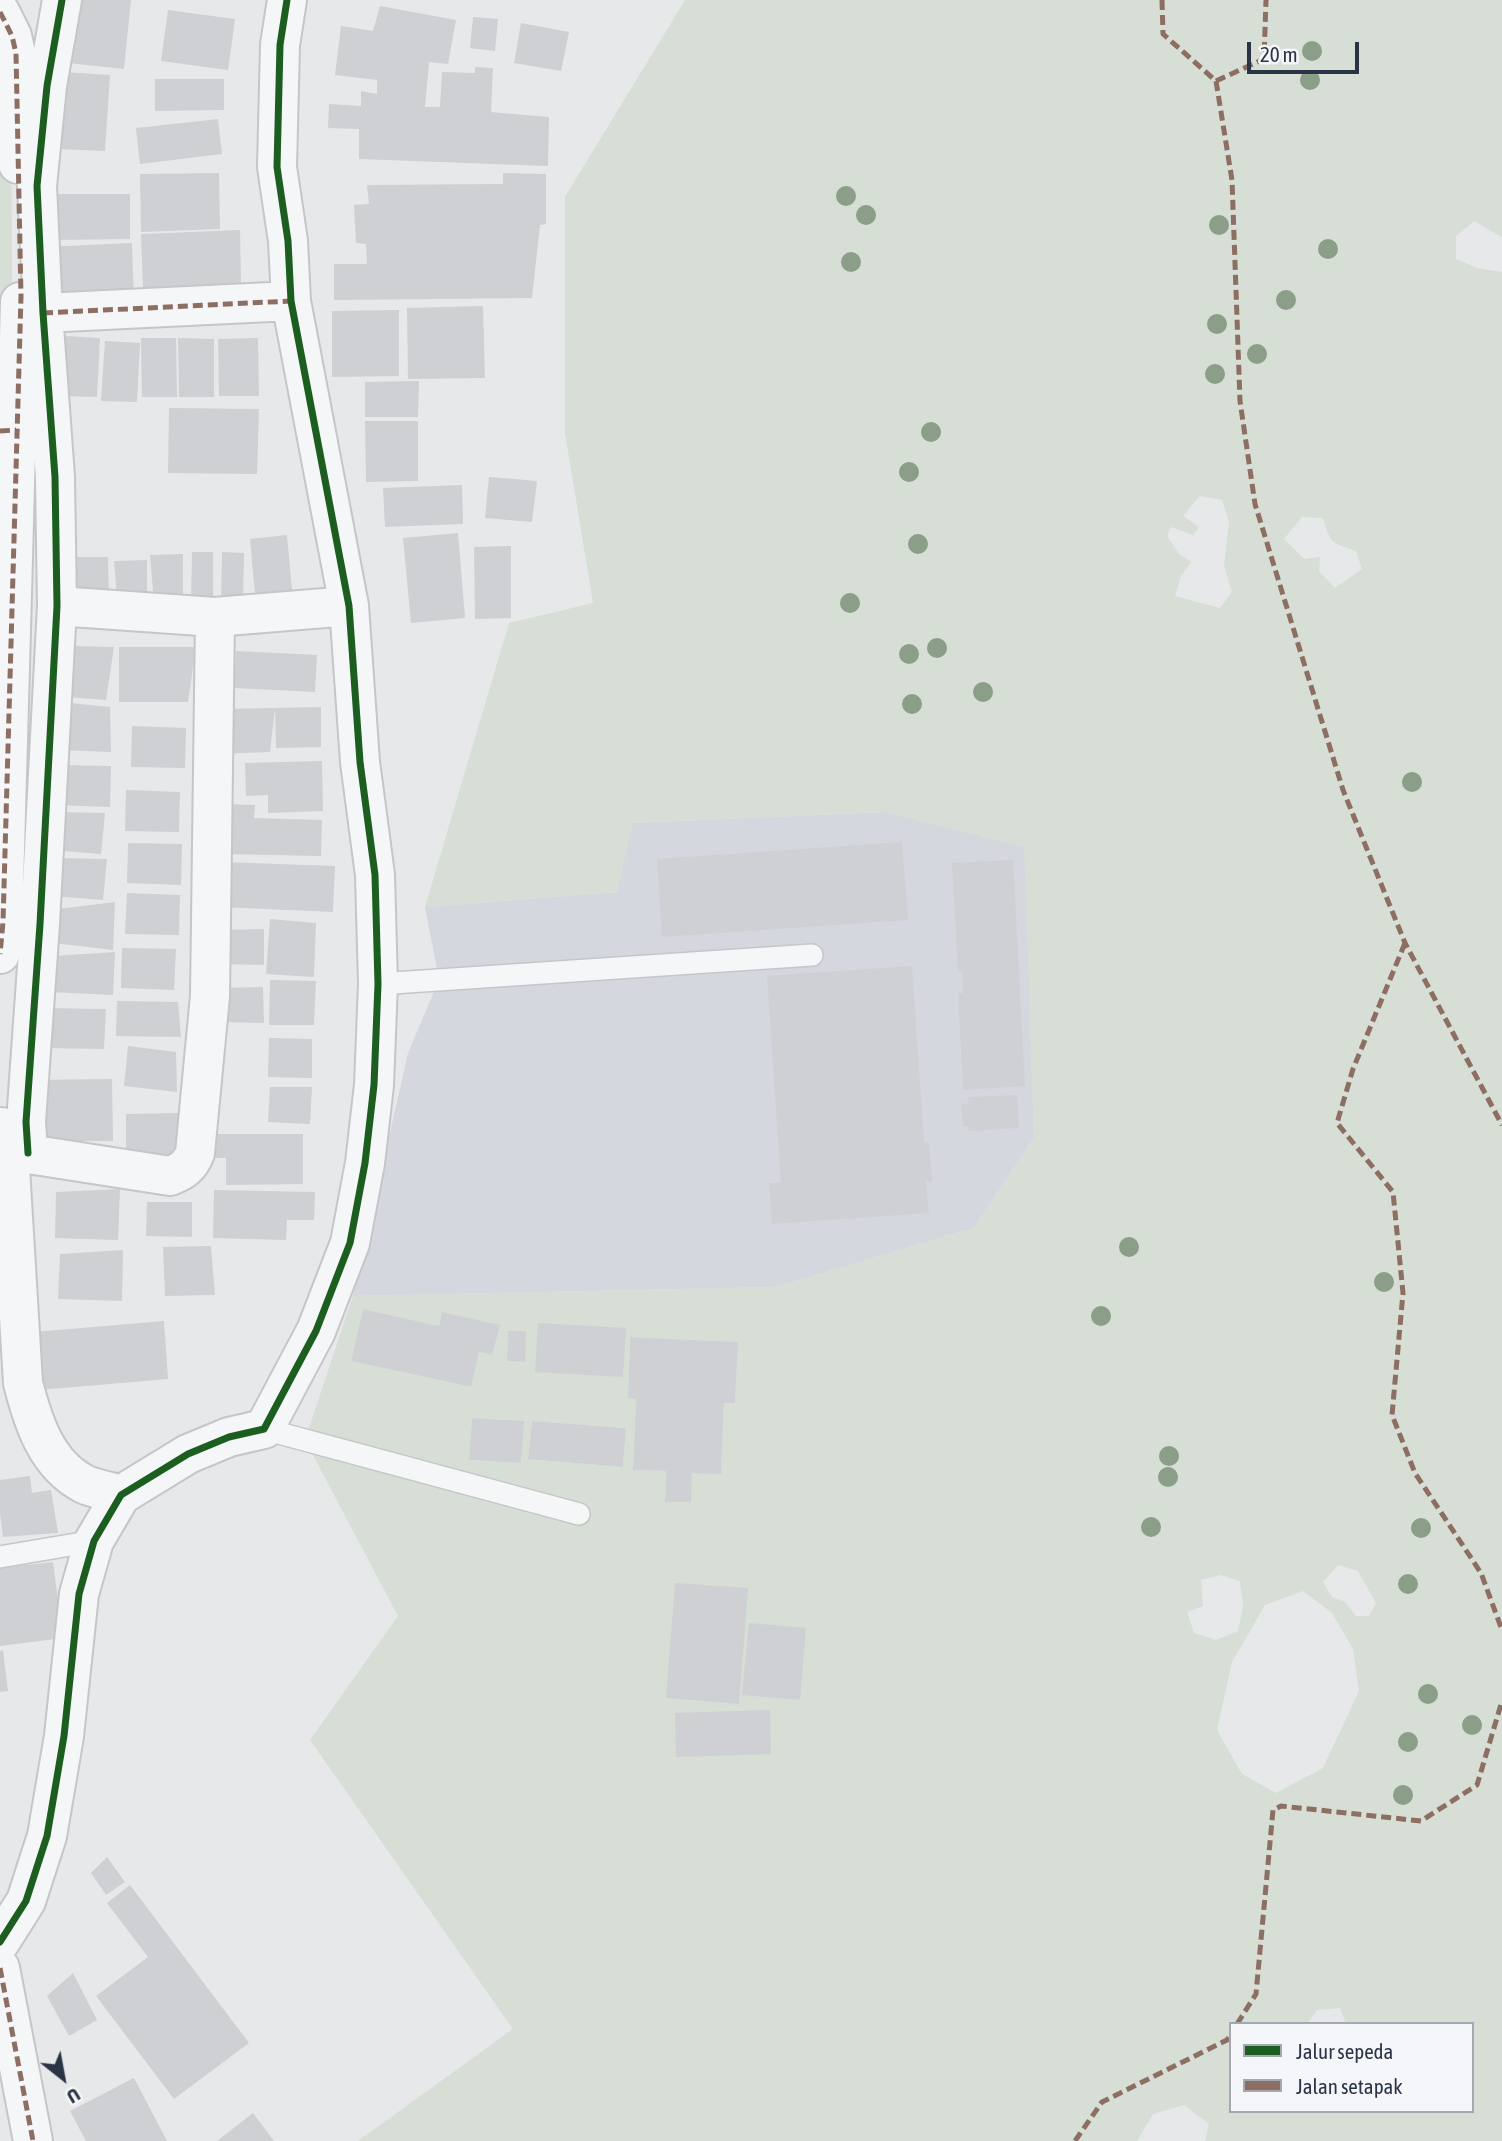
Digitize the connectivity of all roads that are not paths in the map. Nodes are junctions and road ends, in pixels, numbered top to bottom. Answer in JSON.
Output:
{"nodes":[{"id":1,"x":62,"y":0,"type":"edge"},
{"id":2,"x":287,"y":0,"type":"edge"},
{"id":3,"x":0,"y":12,"type":"edge"},
{"id":4,"x":291,"y":301,"type":"junction"},
{"id":5,"x":43,"y":313,"type":"junction"},
{"id":6,"x":8,"y":430,"type":"edge"},
{"id":7,"x":57,"y":606,"type":"junction"},
{"id":8,"x":349,"y":606,"type":"junction"},
{"id":9,"x":215,"y":617,"type":"junction"},
{"id":10,"x":1,"y":933,"type":"edge"},
{"id":11,"x":812,"y":955,"type":"dead end"},
{"id":12,"x":378,"y":984,"type":"junction"},
{"id":13,"x":12,"y":1143,"type":"edge"},
{"id":14,"x":264,"y":1429,"type":"junction"},
{"id":15,"x":121,"y":1495,"type":"junction"},
{"id":16,"x":579,"y":1514,"type":"dead end"},
{"id":17,"x":94,"y":1541,"type":"junction"},
{"id":18,"x":0,"y":1557,"type":"edge"},
{"id":19,"x":0,"y":1941,"type":"edge"},
{"id":20,"x":0,"y":1968,"type":"edge"},
{"id":21,"x":33,"y":2141,"type":"edge"}],
"edges":[{"from":1,"to":5,"type":"street"},
{"from":2,"to":4,"type":"street"},
{"from":3,"to":6,"type":"street"},
{"from":4,"to":5,"type":"street"},
{"from":4,"to":8,"type":"street"},
{"from":5,"to":7,"type":"street"},
{"from":6,"to":10,"type":"street"},
{"from":7,"to":9,"type":"street"},
{"from":7,"to":13,"type":"street"},
{"from":8,"to":9,"type":"street"},
{"from":8,"to":12,"type":"street"},
{"from":9,"to":13,"type":"street"},
{"from":11,"to":12,"type":"lane"},
{"from":12,"to":14,"type":"street"},
{"from":13,"to":15,"type":"street"},
{"from":14,"to":15,"type":"street"},
{"from":14,"to":16,"type":"lane"},
{"from":15,"to":17,"type":"street"},
{"from":17,"to":18,"type":"lane"},
{"from":17,"to":19,"type":"street"},
{"from":20,"to":21,"type":"street"}]}
